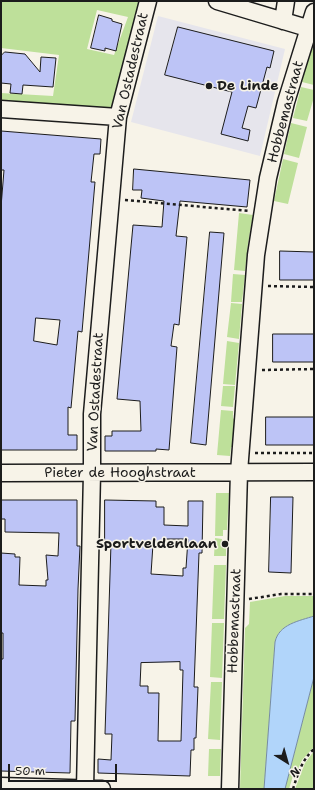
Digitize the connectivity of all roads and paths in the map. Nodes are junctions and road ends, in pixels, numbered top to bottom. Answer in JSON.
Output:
{"nodes":[{"id":1,"x":148,"y":1,"type":"edge"},
{"id":2,"x":217,"y":1,"type":"edge"},
{"id":3,"x":286,"y":1,"type":"edge"},
{"id":4,"x":314,"y":12,"type":"edge"},
{"id":5,"x":283,"y":21,"type":"junction"},
{"id":6,"x":312,"y":29,"type":"edge"},
{"id":7,"x":1,"y":109,"type":"edge"},
{"id":8,"x":118,"y":117,"type":"junction"},
{"id":9,"x":111,"y":199,"type":"junction"},
{"id":10,"x":262,"y":212,"type":"junction"},
{"id":11,"x":254,"y":286,"type":"junction"},
{"id":12,"x":314,"y":287,"type":"edge"},
{"id":13,"x":314,"y":369,"type":"edge"},
{"id":14,"x":247,"y":370,"type":"junction"},
{"id":15,"x":240,"y":452,"type":"junction"},
{"id":16,"x":314,"y":453,"type":"edge"},
{"id":17,"x":238,"y":472,"type":"junction"},
{"id":18,"x":314,"y":472,"type":"edge"},
{"id":19,"x":1,"y":473,"type":"edge"},
{"id":20,"x":92,"y":473,"type":"junction"},
{"id":21,"x":314,"y":594,"type":"edge"},
{"id":22,"x":236,"y":601,"type":"junction"},
{"id":23,"x":314,"y":749,"type":"edge"},
{"id":24,"x":1,"y":786,"type":"edge"},
{"id":25,"x":85,"y":788,"type":"edge"},
{"id":26,"x":102,"y":789,"type":"edge"},
{"id":27,"x":230,"y":789,"type":"edge"},
{"id":28,"x":293,"y":789,"type":"edge"}],
"edges":[{"from":1,"to":8,"type":"street","name":"Van Ostadestraat"},
{"from":2,"to":5,"type":"street"},
{"from":3,"to":5,"type":"street"},
{"from":4,"to":6,"type":"street","name":"Hobbemastraat"},
{"from":5,"to":6,"type":"street"},
{"from":6,"to":10,"type":"street","name":"Hobbemastraat"},
{"from":7,"to":8,"type":"street"},
{"from":8,"to":9,"type":"street","name":"Van Ostadestraat"},
{"from":9,"to":10,"type":"path"},
{"from":9,"to":20,"type":"street","name":"Van Ostadestraat"},
{"from":10,"to":11,"type":"street","name":"Hobbemastraat"},
{"from":11,"to":12,"type":"path"},
{"from":11,"to":14,"type":"street","name":"Hobbemastraat"},
{"from":13,"to":14,"type":"path"},
{"from":14,"to":15,"type":"street","name":"Hobbemastraat"},
{"from":15,"to":16,"type":"path"},
{"from":15,"to":17,"type":"street","name":"Hobbemastraat"},
{"from":17,"to":18,"type":"street"},
{"from":17,"to":20,"type":"street","name":"Pieter de Hooghstraat"},
{"from":17,"to":22,"type":"street","name":"Hobbemastraat"},
{"from":19,"to":20,"type":"street","name":"Pieter de Hooghstraat"},
{"from":20,"to":25,"type":"street","name":"Van Ostadestraat"},
{"from":21,"to":22,"type":"path"},
{"from":22,"to":27,"type":"street","name":"Hobbemastraat"},
{"from":23,"to":28,"type":"path"},
{"from":24,"to":25,"type":"street"},
{"from":25,"to":26,"type":"street"}]}
